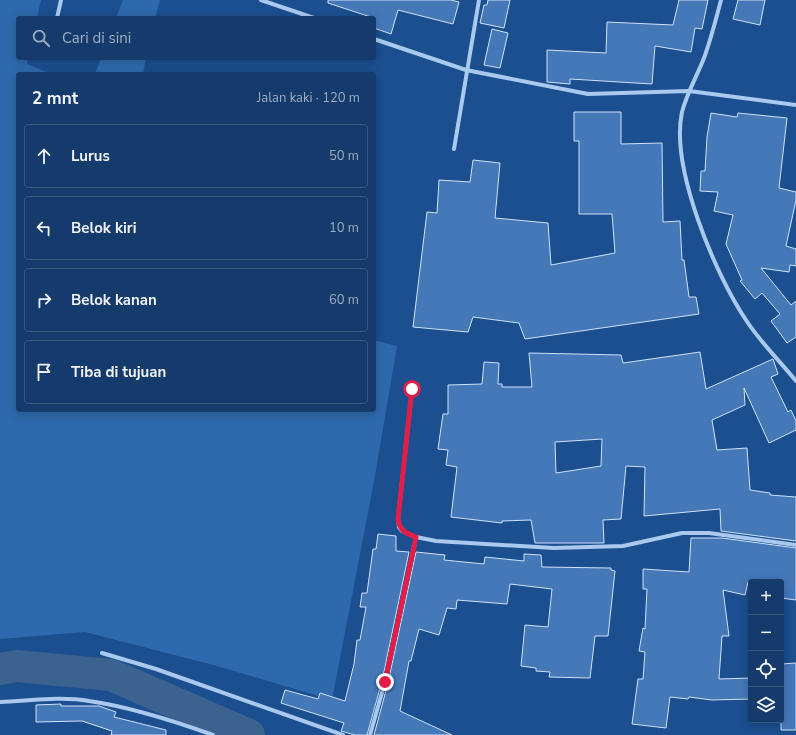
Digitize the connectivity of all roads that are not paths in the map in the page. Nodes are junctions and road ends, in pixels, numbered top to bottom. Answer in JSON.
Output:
{"nodes":[{"id":1,"x":61,"y":0,"type":"edge"},
{"id":2,"x":261,"y":0,"type":"edge"},
{"id":3,"x":479,"y":0,"type":"edge"},
{"id":4,"x":721,"y":0,"type":"edge"},
{"id":5,"x":57,"y":16,"type":"edge"},
{"id":6,"x":308,"y":16,"type":"edge"},
{"id":7,"x":376,"y":40,"type":"edge"},
{"id":8,"x":466,"y":70,"type":"junction"},
{"id":9,"x":689,"y":91,"type":"junction"},
{"id":10,"x":796,"y":105,"type":"edge"},
{"id":11,"x":454,"y":149,"type":"dead end"},
{"id":12,"x":796,"y":382,"type":"edge"},
{"id":13,"x":412,"y":389,"type":"dead end"},
{"id":14,"x":416,"y":537,"type":"junction"},
{"id":15,"x":796,"y":545,"type":"edge"},
{"id":16,"x":102,"y":652,"type":"dead end"},
{"id":17,"x":0,"y":702,"type":"edge"},
{"id":18,"x":213,"y":735,"type":"edge"},
{"id":19,"x":344,"y":735,"type":"edge"},
{"id":20,"x":370,"y":735,"type":"edge"}],
"edges":[{"from":1,"to":5,"type":"street"},
{"from":2,"to":6,"type":"street"},
{"from":3,"to":8,"type":"street"},
{"from":4,"to":9,"type":"street"},
{"from":7,"to":8,"type":"street"},
{"from":8,"to":9,"type":"street"},
{"from":8,"to":11,"type":"street"},
{"from":9,"to":10,"type":"street"},
{"from":9,"to":12,"type":"street"},
{"from":13,"to":14,"type":"street"},
{"from":14,"to":15,"type":"street"},
{"from":14,"to":20,"type":"street"},
{"from":16,"to":19,"type":"street"},
{"from":17,"to":18,"type":"street"}]}
